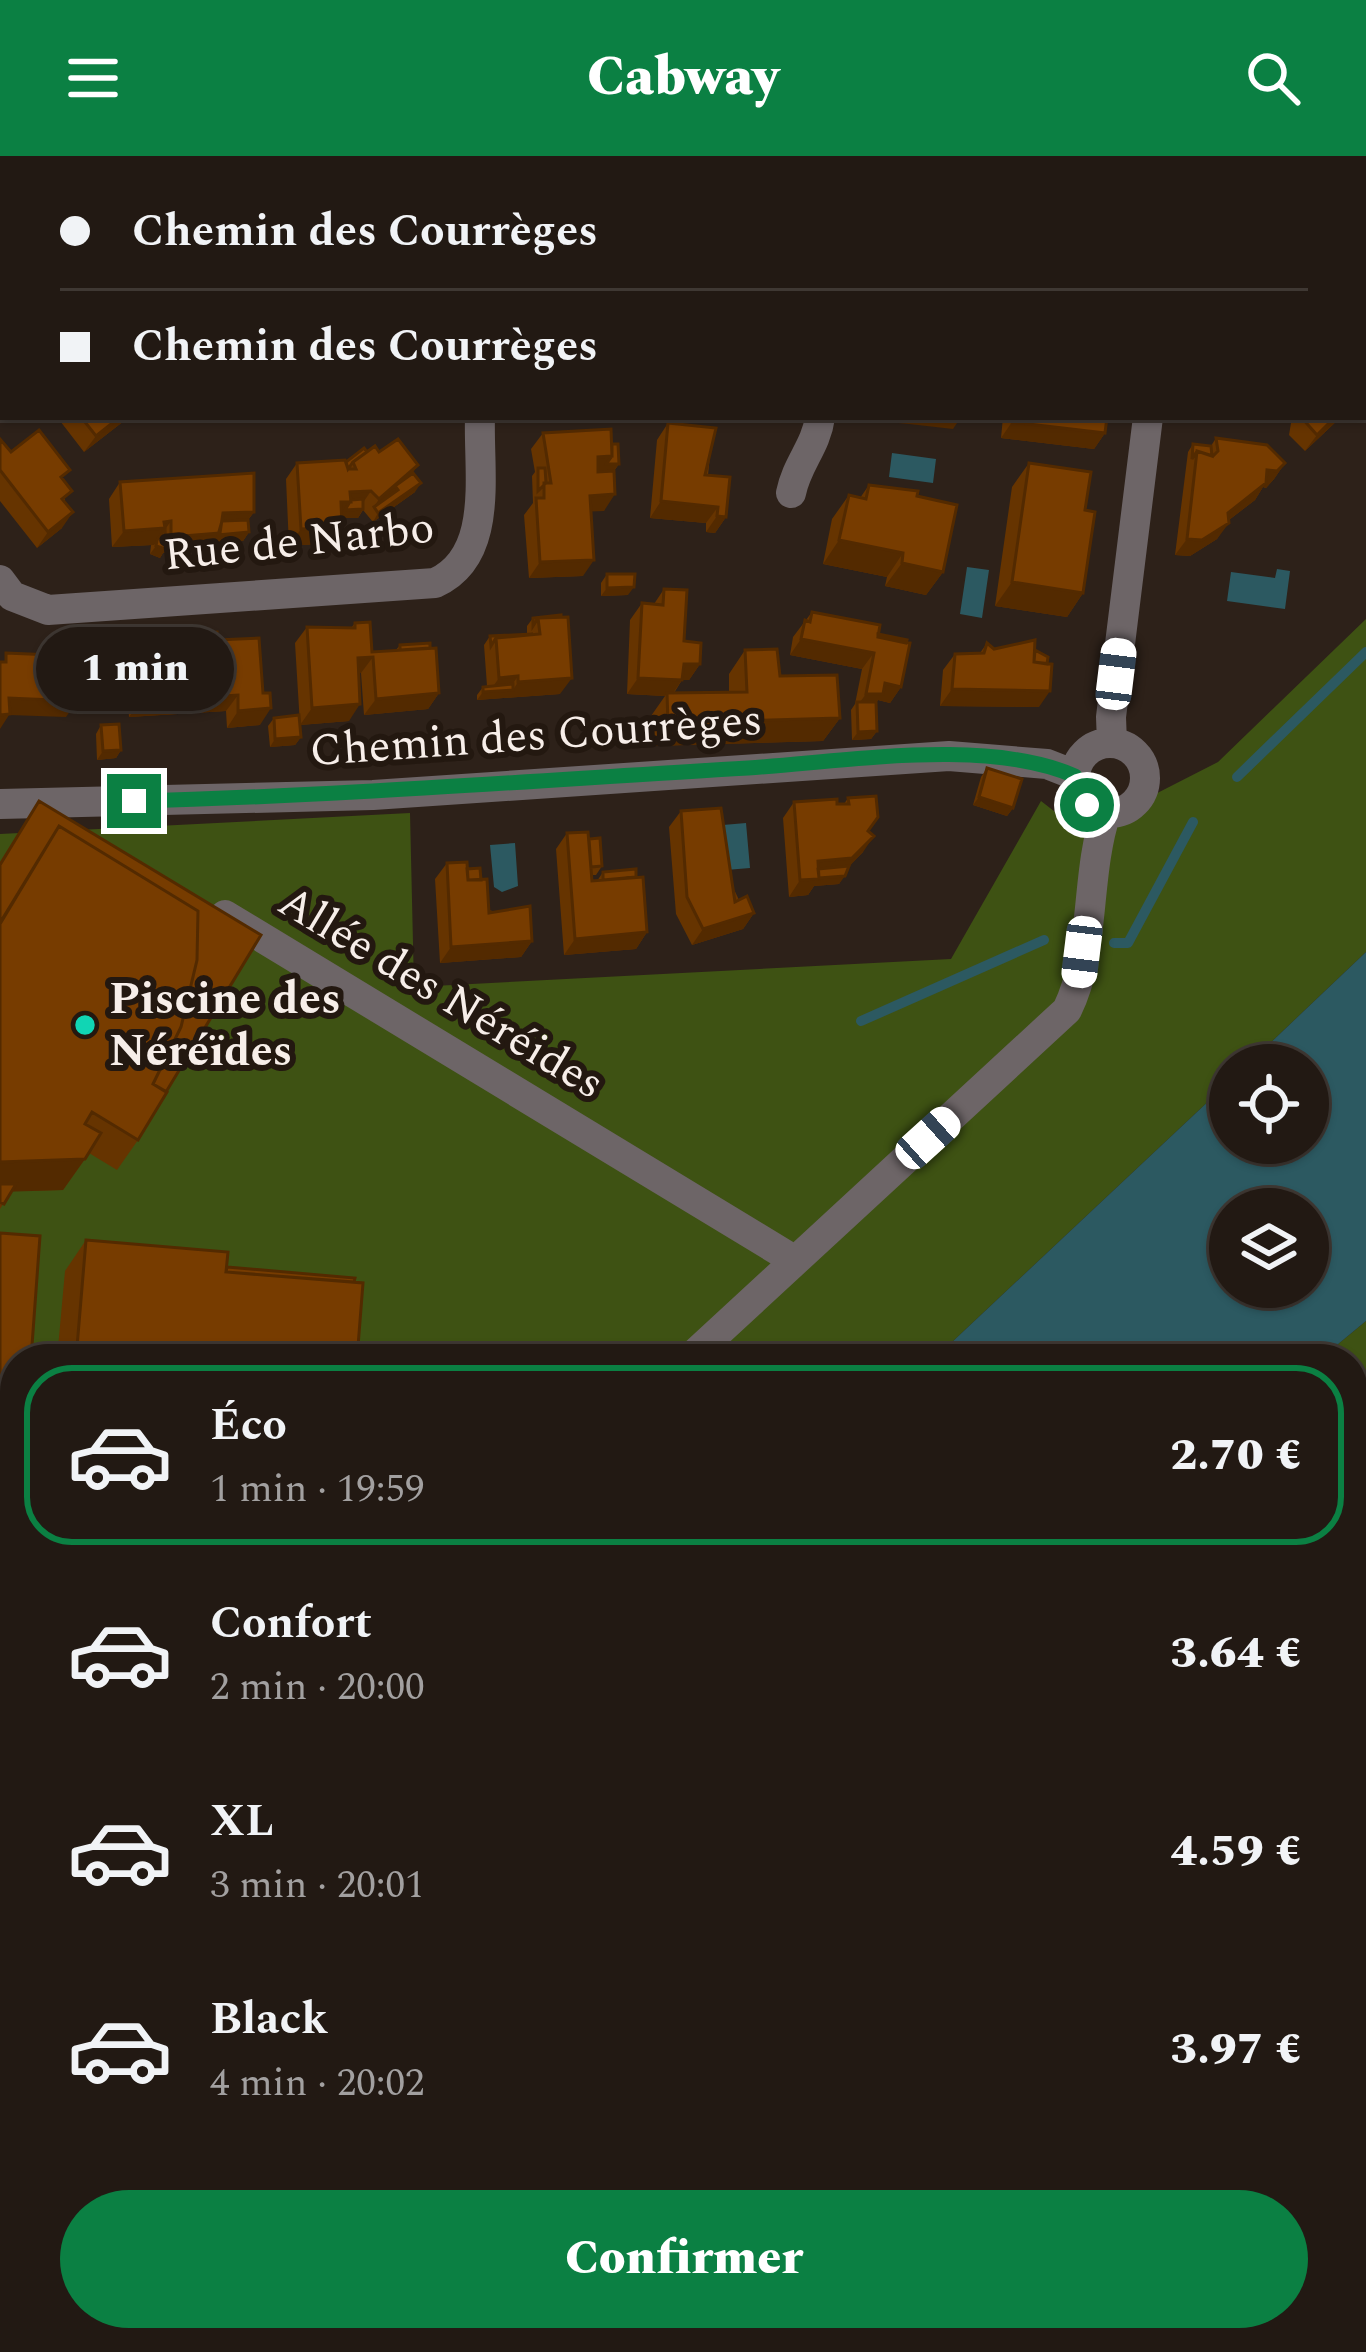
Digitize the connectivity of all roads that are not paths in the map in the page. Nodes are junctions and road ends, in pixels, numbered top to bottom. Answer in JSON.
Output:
{"nodes":[{"id":1,"x":480,"y":420,"type":"edge"},
{"id":2,"x":820,"y":420,"type":"edge"},
{"id":3,"x":1148,"y":420,"type":"edge"},
{"id":4,"x":791,"y":493,"type":"dead end"},
{"id":5,"x":0,"y":580,"type":"edge"},
{"id":6,"x":1112,"y":743,"type":"junction"},
{"id":7,"x":1075,"y":776,"type":"junction"},
{"id":8,"x":40,"y":803,"type":"junction"},
{"id":9,"x":0,"y":804,"type":"edge"},
{"id":10,"x":1106,"y":814,"type":"junction"},
{"id":11,"x":93,"y":835,"type":"edge"},
{"id":12,"x":189,"y":894,"type":"edge"},
{"id":13,"x":794,"y":1260,"type":"junction"},
{"id":14,"x":705,"y":1344,"type":"edge"}],
"edges":[{"from":1,"to":5,"type":"street","name":"Rue de Narbo"},
{"from":2,"to":4,"type":"street"},
{"from":3,"to":6,"type":"street"},
{"from":6,"to":7,"type":"street"},
{"from":6,"to":10,"type":"street"},
{"from":7,"to":8,"type":"street","name":"Chemin des Courrèges"},
{"from":7,"to":10,"type":"street"},
{"from":8,"to":9,"type":"street","name":"Chemin des Courrèges"},
{"from":8,"to":11,"type":"street"},
{"from":10,"to":13,"type":"street"},
{"from":12,"to":13,"type":"street","name":"Allée des Néréides"},
{"from":13,"to":14,"type":"street"}]}
